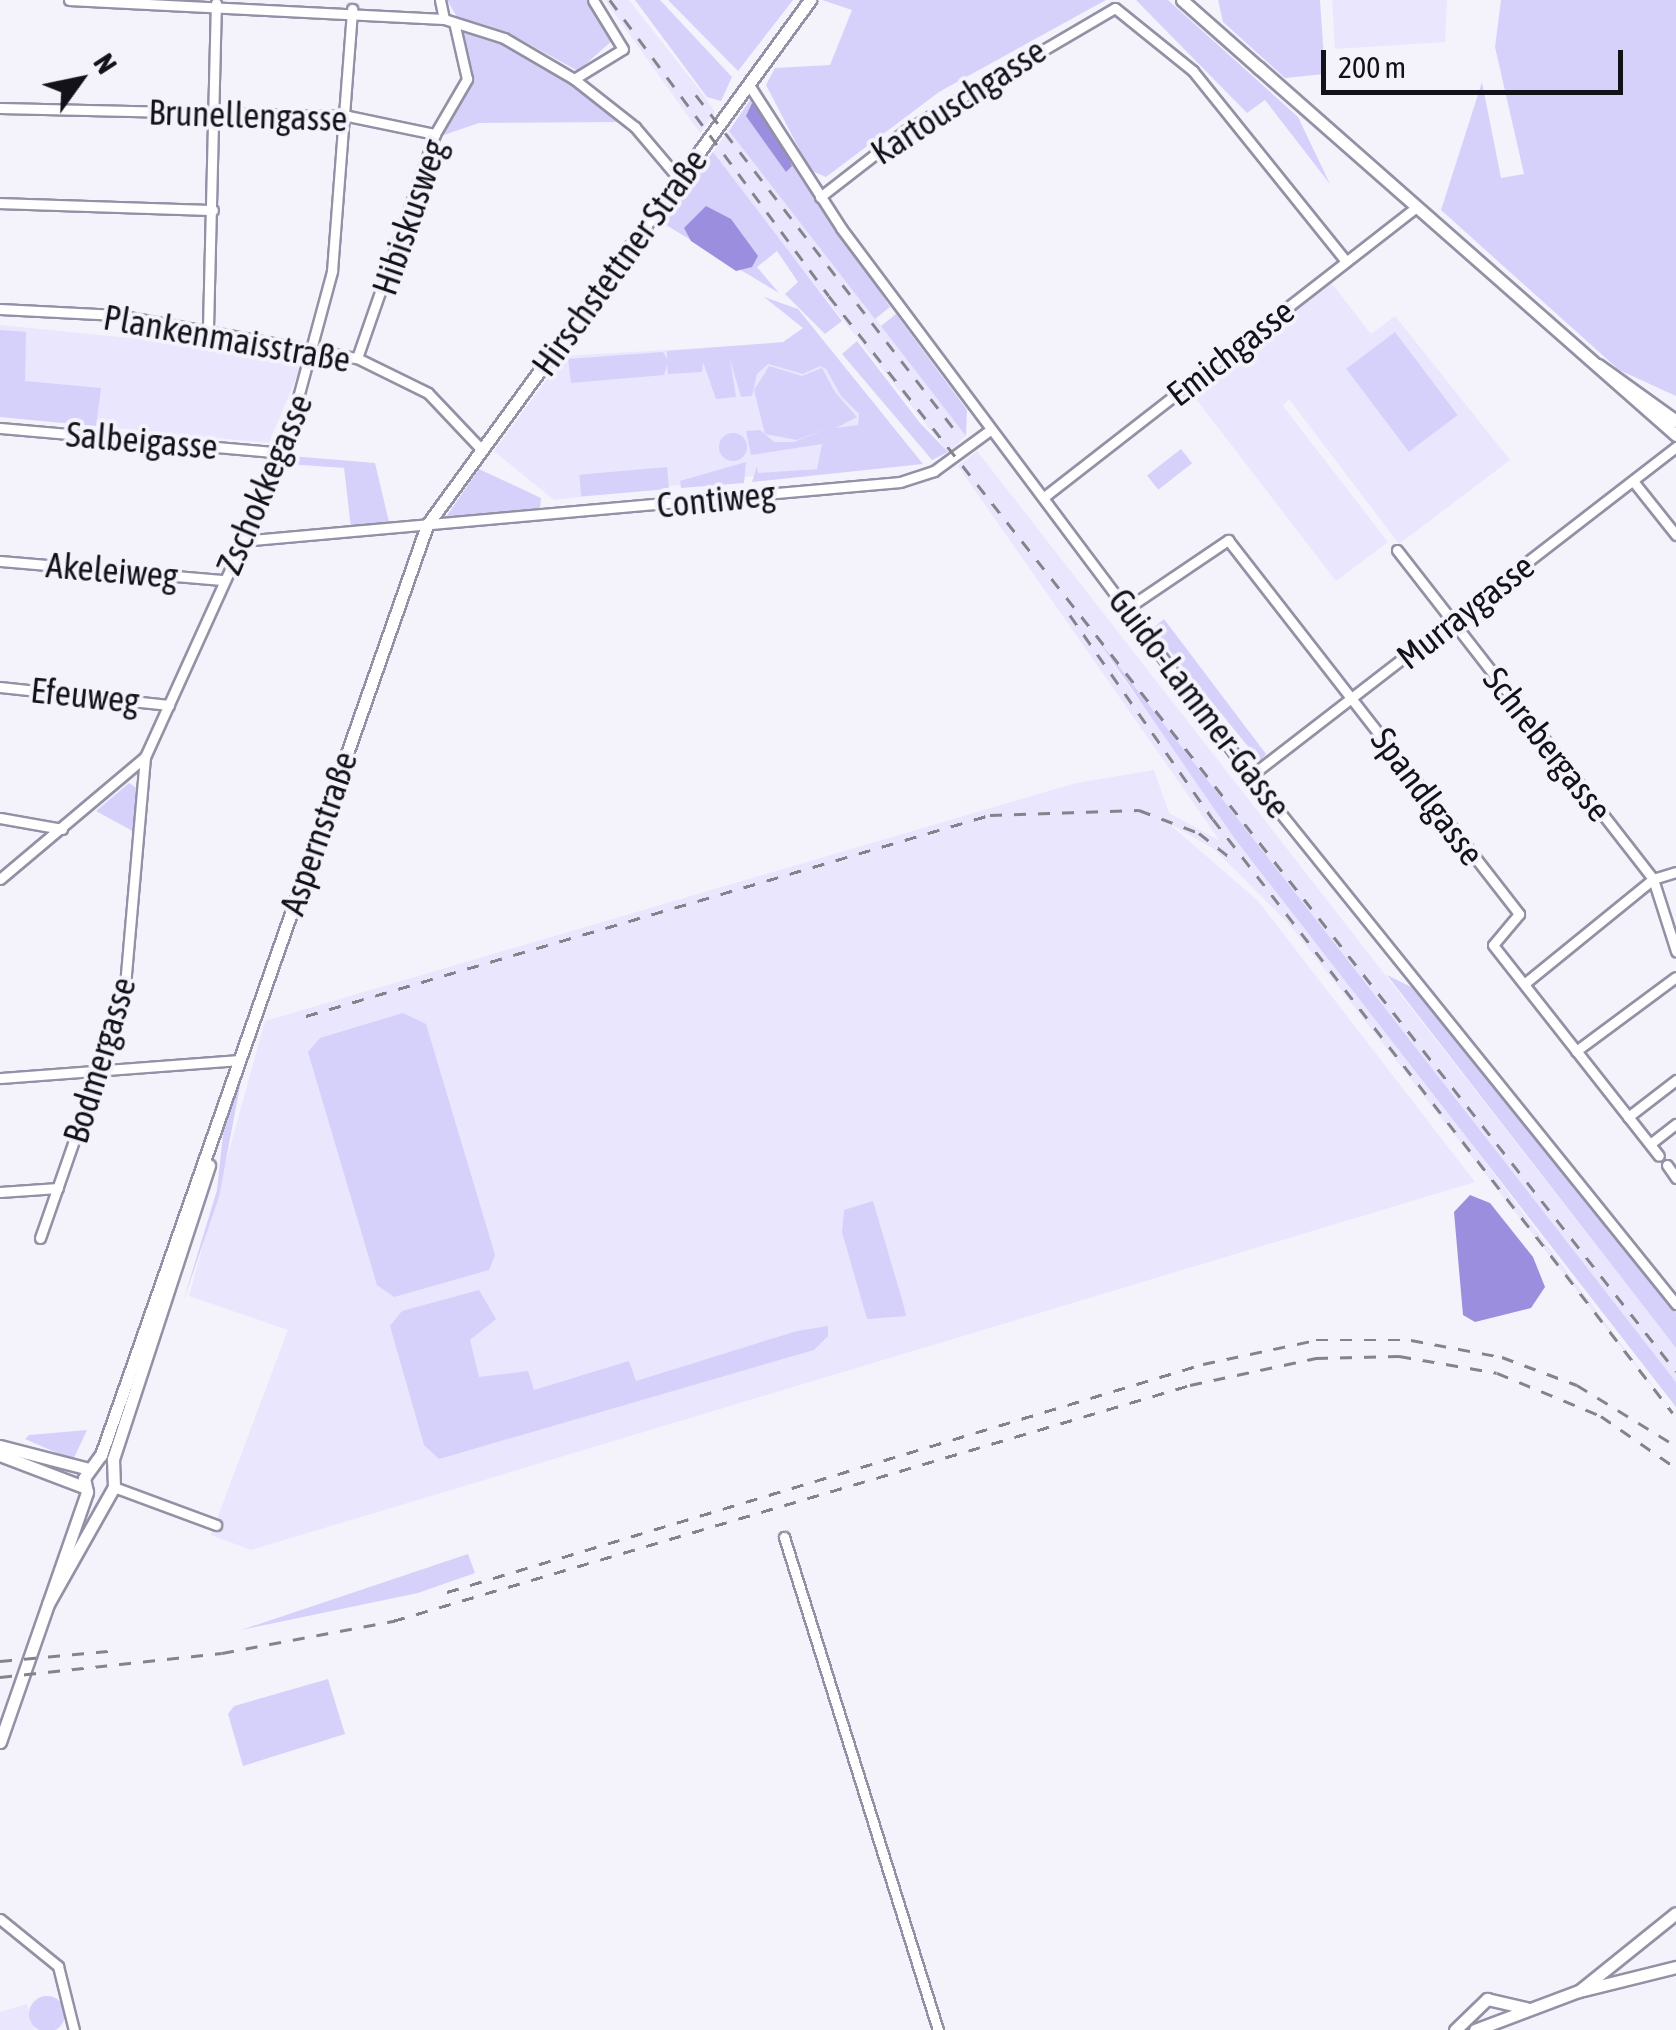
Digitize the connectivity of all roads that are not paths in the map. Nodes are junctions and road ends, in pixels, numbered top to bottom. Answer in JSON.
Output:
{"nodes":[{"id":1,"x":69,"y":0,"type":"edge"},
{"id":2,"x":440,"y":0,"type":"edge"},
{"id":3,"x":593,"y":0,"type":"edge"},
{"id":4,"x":810,"y":0,"type":"edge"},
{"id":5,"x":1182,"y":0,"type":"edge"},
{"id":6,"x":216,"y":3,"type":"edge"},
{"id":7,"x":352,"y":8,"type":"junction"},
{"id":8,"x":449,"y":20,"type":"junction"},
{"id":9,"x":574,"y":78,"type":"junction"},
{"id":10,"x":748,"y":85,"type":"junction"},
{"id":11,"x":0,"y":108,"type":"edge"},
{"id":12,"x":216,"y":114,"type":"junction"},
{"id":13,"x":348,"y":116,"type":"junction"},
{"id":14,"x":435,"y":134,"type":"junction"},
{"id":15,"x":680,"y":180,"type":"junction"},
{"id":16,"x":820,"y":197,"type":"junction"},
{"id":17,"x":0,"y":203,"type":"edge"},
{"id":18,"x":1416,"y":207,"type":"junction"},
{"id":19,"x":213,"y":210,"type":"junction"},
{"id":20,"x":1346,"y":261,"type":"junction"},
{"id":21,"x":0,"y":309,"type":"edge"},
{"id":22,"x":208,"y":328,"type":"junction"},
{"id":23,"x":1567,"y":342,"type":"junction"},
{"id":24,"x":318,"y":350,"type":"junction"},
{"id":25,"x":358,"y":358,"type":"junction"},
{"id":26,"x":1676,"y":420,"type":"edge"},
{"id":27,"x":0,"y":428,"type":"edge"},
{"id":28,"x":990,"y":430,"type":"junction"},
{"id":29,"x":1676,"y":435,"type":"edge"},
{"id":30,"x":1676,"y":447,"type":"edge"},
{"id":31,"x":481,"y":450,"type":"junction"},
{"id":32,"x":283,"y":453,"type":"junction"},
{"id":33,"x":1634,"y":481,"type":"junction"},
{"id":34,"x":1044,"y":497,"type":"junction"},
{"id":35,"x":428,"y":524,"type":"junction"},
{"id":36,"x":1676,"y":535,"type":"edge"},
{"id":37,"x":241,"y":541,"type":"junction"},
{"id":38,"x":1397,"y":550,"type":"dead end"},
{"id":39,"x":0,"y":562,"type":"edge"},
{"id":40,"x":223,"y":580,"type":"junction"},
{"id":41,"x":1129,"y":607,"type":"junction"},
{"id":42,"x":1451,"y":622,"type":"junction"},
{"id":43,"x":0,"y":687,"type":"edge"},
{"id":44,"x":1353,"y":697,"type":"junction"},
{"id":45,"x":169,"y":705,"type":"junction"},
{"id":46,"x":145,"y":757,"type":"junction"},
{"id":47,"x":1253,"y":774,"type":"junction"},
{"id":48,"x":0,"y":818,"type":"edge"},
{"id":49,"x":62,"y":829,"type":"junction"},
{"id":50,"x":1676,"y":872,"type":"edge"},
{"id":51,"x":0,"y":879,"type":"edge"},
{"id":52,"x":1653,"y":879,"type":"junction"},
{"id":53,"x":1676,"y":950,"type":"edge"},
{"id":54,"x":1676,"y":977,"type":"edge"},
{"id":55,"x":1524,"y":984,"type":"junction"},
{"id":56,"x":1576,"y":1051,"type":"junction"},
{"id":57,"x":238,"y":1060,"type":"junction"},
{"id":58,"x":100,"y":1069,"type":"junction"},
{"id":59,"x":0,"y":1078,"type":"edge"},
{"id":60,"x":1676,"y":1080,"type":"edge"},
{"id":61,"x":1628,"y":1117,"type":"junction"},
{"id":62,"x":1676,"y":1124,"type":"edge"},
{"id":63,"x":1650,"y":1144,"type":"junction"},
{"id":64,"x":1659,"y":1156,"type":"dead end"},
{"id":65,"x":1666,"y":1165,"type":"dead end"},
{"id":66,"x":1676,"y":1178,"type":"edge"},
{"id":67,"x":58,"y":1188,"type":"junction"},
{"id":68,"x":0,"y":1192,"type":"edge"},
{"id":69,"x":40,"y":1238,"type":"dead end"},
{"id":70,"x":1676,"y":1304,"type":"edge"},
{"id":71,"x":0,"y":1446,"type":"edge"},
{"id":72,"x":0,"y":1455,"type":"edge"},
{"id":73,"x":99,"y":1469,"type":"junction"},
{"id":74,"x":114,"y":1487,"type":"junction"},
{"id":75,"x":90,"y":1492,"type":"junction"},
{"id":76,"x":216,"y":1524,"type":"dead end"},
{"id":77,"x":784,"y":1537,"type":"dead end"},
{"id":78,"x":0,"y":1742,"type":"edge"},
{"id":79,"x":1676,"y":1913,"type":"edge"},
{"id":80,"x":0,"y":1919,"type":"edge"},
{"id":81,"x":1676,"y":1967,"type":"edge"},
{"id":82,"x":1579,"y":1991,"type":"junction"},
{"id":83,"x":1501,"y":2005,"type":"junction"},
{"id":84,"x":1536,"y":2008,"type":"junction"},
{"id":85,"x":1476,"y":2014,"type":"junction"},
{"id":86,"x":1490,"y":2026,"type":"edge"},
{"id":87,"x":74,"y":2030,"type":"edge"},
{"id":88,"x":938,"y":2030,"type":"edge"},
{"id":89,"x":1455,"y":2030,"type":"edge"}],
"edges":[{"from":1,"to":6,"type":"street"},
{"from":2,"to":8,"type":"street","name":"Hibiskusweg"},
{"from":3,"to":9,"type":"street"},
{"from":4,"to":10,"type":"main road","name":"Hirschstettner Straße"},
{"from":5,"to":18,"type":"main road"},
{"from":6,"to":7,"type":"street"},
{"from":6,"to":12,"type":"street"},
{"from":7,"to":8,"type":"street"},
{"from":7,"to":13,"type":"street","name":"Zschokkegasse"},
{"from":8,"to":9,"type":"street"},
{"from":8,"to":14,"type":"street","name":"Hibiskusweg"},
{"from":9,"to":15,"type":"street"},
{"from":10,"to":15,"type":"main road","name":"Hirschstettner Straße"},
{"from":10,"to":16,"type":"street","name":"Guido-Lammer-Gasse"},
{"from":11,"to":12,"type":"street","name":"Brunellengasse"},
{"from":12,"to":13,"type":"street","name":"Brunellengasse"},
{"from":12,"to":19,"type":"street"},
{"from":13,"to":14,"type":"street","name":"Brunellengasse"},
{"from":13,"to":24,"type":"street","name":"Zschokkegasse"},
{"from":14,"to":25,"type":"street","name":"Hibiskusweg"},
{"from":15,"to":31,"type":"main road","name":"Hirschstettner Straße"},
{"from":16,"to":20,"type":"street","name":"Kartouschgasse"},
{"from":16,"to":28,"type":"street","name":"Guido-Lammer-Gasse"},
{"from":17,"to":19,"type":"street"},
{"from":18,"to":20,"type":"street","name":"Emichgasse"},
{"from":18,"to":23,"type":"main road"},
{"from":19,"to":22,"type":"street"},
{"from":20,"to":34,"type":"street","name":"Emichgasse"},
{"from":21,"to":22,"type":"street","name":"Plankenmaisstraße"},
{"from":22,"to":24,"type":"street","name":"Plankenmaisstraße"},
{"from":23,"to":26,"type":"main road"},
{"from":23,"to":29,"type":"main road"},
{"from":24,"to":25,"type":"street","name":"Plankenmaisstraße"},
{"from":24,"to":32,"type":"street","name":"Zschokkegasse"},
{"from":25,"to":31,"type":"street","name":"Plankenmaisstraße"},
{"from":27,"to":32,"type":"street","name":"Salbeigasse"},
{"from":28,"to":34,"type":"street","name":"Guido-Lammer-Gasse"},
{"from":28,"to":35,"type":"street","name":"Contiweg"},
{"from":30,"to":33,"type":"street","name":"Murraygasse"},
{"from":31,"to":35,"type":"main road","name":"Hirschstettner Straße"},
{"from":32,"to":37,"type":"street","name":"Zschokkegasse"},
{"from":33,"to":36,"type":"street"},
{"from":33,"to":42,"type":"street","name":"Murraygasse"},
{"from":34,"to":41,"type":"street","name":"Guido-Lammer-Gasse"},
{"from":35,"to":37,"type":"street","name":"Contiweg"},
{"from":35,"to":57,"type":"main road","name":"Aspernstraße"},
{"from":37,"to":40,"type":"street","name":"Zschokkegasse"},
{"from":38,"to":42,"type":"street","name":"Schrebergasse"},
{"from":39,"to":40,"type":"street","name":"Akeleiweg"},
{"from":40,"to":45,"type":"street","name":"Zschokkegasse"},
{"from":41,"to":44,"type":"street","name":"Spandlgasse"},
{"from":41,"to":47,"type":"street","name":"Guido-Lammer-Gasse"},
{"from":42,"to":44,"type":"street","name":"Murraygasse"},
{"from":42,"to":52,"type":"street","name":"Schrebergasse"},
{"from":43,"to":45,"type":"street","name":"Efeuweg"},
{"from":44,"to":47,"type":"street","name":"Murraygasse"},
{"from":44,"to":55,"type":"street","name":"Spandlgasse"},
{"from":45,"to":46,"type":"street","name":"Zschokkegasse"},
{"from":46,"to":49,"type":"street","name":"Zschokkegasse"},
{"from":46,"to":58,"type":"street","name":"Bodmergasse"},
{"from":47,"to":70,"type":"street","name":"Guido-Lammer-Gasse"},
{"from":48,"to":49,"type":"street"},
{"from":49,"to":51,"type":"street","name":"Zschokkegasse"},
{"from":50,"to":52,"type":"street"},
{"from":52,"to":53,"type":"street","name":"Schrebergasse"},
{"from":52,"to":55,"type":"street"},
{"from":54,"to":56,"type":"street"},
{"from":55,"to":56,"type":"street","name":"Spandlgasse"},
{"from":56,"to":61,"type":"street","name":"Spandlgasse"},
{"from":57,"to":58,"type":"street"},
{"from":57,"to":73,"type":"main road","name":"Aspernstraße"},
{"from":58,"to":59,"type":"street"},
{"from":58,"to":67,"type":"street","name":"Bodmergasse"},
{"from":60,"to":61,"type":"street"},
{"from":61,"to":63,"type":"street","name":"Spandlgasse"},
{"from":62,"to":63,"type":"street"},
{"from":63,"to":64,"type":"street","name":"Spandlgasse"},
{"from":65,"to":66,"type":"street"},
{"from":67,"to":68,"type":"street"},
{"from":67,"to":69,"type":"street","name":"Bodmergasse"},
{"from":71,"to":73,"type":"main road"},
{"from":72,"to":75,"type":"main road"},
{"from":73,"to":74,"type":"main road"},
{"from":73,"to":75,"type":"main road","name":"Aspernstraße"},
{"from":74,"to":75,"type":"main road"},
{"from":74,"to":76,"type":"street"},
{"from":75,"to":78,"type":"main road","name":"Aspernstraße"},
{"from":77,"to":88,"type":"street"},
{"from":79,"to":82,"type":"main road"},
{"from":80,"to":87,"type":"street"},
{"from":81,"to":82,"type":"main road"},
{"from":82,"to":84,"type":"main road"},
{"from":83,"to":84,"type":"main road"},
{"from":83,"to":85,"type":"main road"},
{"from":83,"to":86,"type":"main road"},
{"from":84,"to":86,"type":"main road"},
{"from":85,"to":86,"type":"main road"},
{"from":85,"to":89,"type":"main road"}]}
